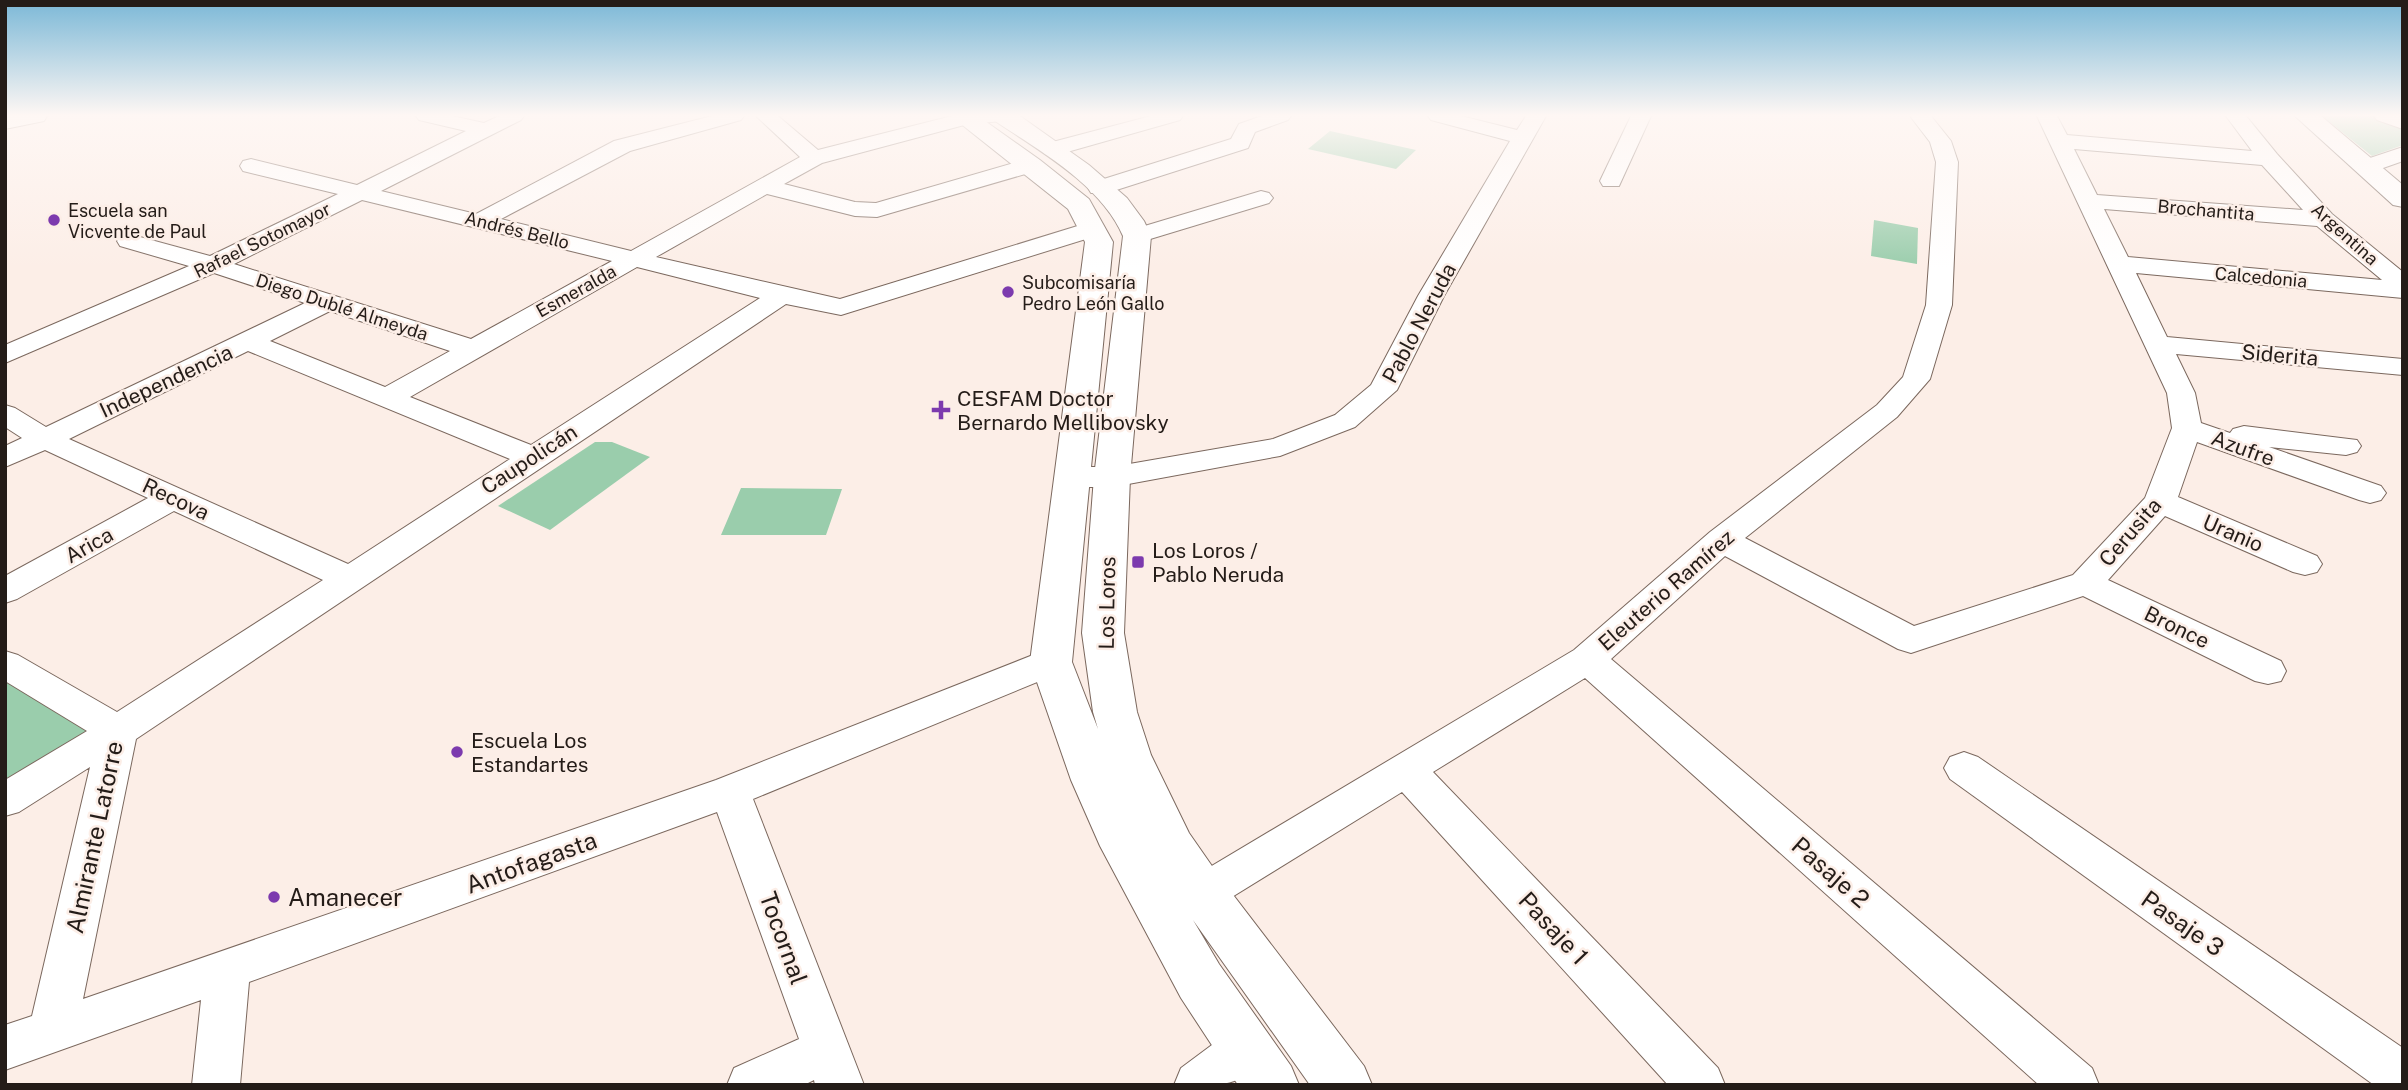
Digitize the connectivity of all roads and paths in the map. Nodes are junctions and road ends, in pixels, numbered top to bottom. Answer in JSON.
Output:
{"nodes":[{"id":1,"x":255,"y":167,"type":"edge"},
{"id":2,"x":410,"y":167,"type":"edge"},
{"id":3,"x":582,"y":167,"type":"edge"},
{"id":4,"x":798,"y":167,"type":"edge"},
{"id":5,"x":1011,"y":167,"type":"edge"},
{"id":6,"x":1050,"y":167,"type":"edge"},
{"id":7,"x":1060,"y":167,"type":"edge"},
{"id":8,"x":1165,"y":167,"type":"edge"},
{"id":9,"x":1506,"y":167,"type":"edge"},
{"id":10,"x":1618,"y":167,"type":"edge"},
{"id":11,"x":1947,"y":167,"type":"edge"},
{"id":12,"x":2071,"y":167,"type":"edge"},
{"id":13,"x":2276,"y":167,"type":"edge"},
{"id":14,"x":2367,"y":167,"type":"edge"},
{"id":15,"x":1611,"y":181,"type":"dead end"},
{"id":16,"x":765,"y":186,"type":"junction"},
{"id":17,"x":1099,"y":188,"type":"junction"},
{"id":18,"x":362,"y":192,"type":"junction"},
{"id":19,"x":2399,"y":194,"type":"edge"},
{"id":20,"x":1261,"y":198,"type":"dead end"},
{"id":21,"x":2088,"y":201,"type":"junction"},
{"id":22,"x":2324,"y":219,"type":"junction"},
{"id":23,"x":480,"y":221,"type":"junction"},
{"id":24,"x":1093,"y":229,"type":"junction"},
{"id":25,"x":1137,"y":236,"type":"junction"},
{"id":26,"x":129,"y":241,"type":"dead end"},
{"id":27,"x":635,"y":259,"type":"junction"},
{"id":28,"x":214,"y":264,"type":"junction"},
{"id":29,"x":2119,"y":264,"type":"junction"},
{"id":30,"x":2403,"y":287,"type":"edge"},
{"id":31,"x":782,"y":295,"type":"junction"},
{"id":32,"x":326,"y":303,"type":"junction"},
{"id":33,"x":249,"y":342,"type":"junction"},
{"id":34,"x":2157,"y":344,"type":"junction"},
{"id":35,"x":473,"y":349,"type":"junction"},
{"id":36,"x":5,"y":355,"type":"edge"},
{"id":37,"x":2403,"y":367,"type":"edge"},
{"id":38,"x":388,"y":397,"type":"junction"},
{"id":39,"x":5,"y":414,"type":"edge"},
{"id":40,"x":2187,"y":428,"type":"junction"},
{"id":41,"x":45,"y":439,"type":"junction"},
{"id":42,"x":2346,"y":446,"type":"dead end"},
{"id":43,"x":533,"y":457,"type":"junction"},
{"id":44,"x":5,"y":458,"type":"edge"},
{"id":45,"x":1091,"y":477,"type":"junction"},
{"id":46,"x":2370,"y":494,"type":"dead end"},
{"id":47,"x":173,"y":498,"type":"junction"},
{"id":48,"x":2160,"y":502,"type":"junction"},
{"id":49,"x":1722,"y":540,"type":"junction"},
{"id":50,"x":2305,"y":564,"type":"dead end"},
{"id":51,"x":349,"y":578,"type":"junction"},
{"id":52,"x":2085,"y":583,"type":"junction"},
{"id":53,"x":5,"y":591,"type":"edge"},
{"id":54,"x":1587,"y":659,"type":"junction"},
{"id":55,"x":1051,"y":663,"type":"junction"},
{"id":56,"x":5,"y":664,"type":"edge"},
{"id":57,"x":2268,"y":671,"type":"dead end"},
{"id":58,"x":118,"y":731,"type":"junction"},
{"id":59,"x":1964,"y":768,"type":"dead end"},
{"id":60,"x":1407,"y":771,"type":"junction"},
{"id":61,"x":730,"y":791,"type":"junction"},
{"id":62,"x":5,"y":800,"type":"edge"},
{"id":63,"x":1203,"y":894,"type":"junction"},
{"id":64,"x":1162,"y":917,"type":"junction"},
{"id":65,"x":227,"y":970,"type":"junction"},
{"id":66,"x":53,"y":1029,"type":"junction"},
{"id":67,"x":5,"y":1048,"type":"edge"},
{"id":68,"x":1258,"y":1067,"type":"edge"},
{"id":69,"x":833,"y":1068,"type":"edge"},
{"id":70,"x":2403,"y":1077,"type":"edge"},
{"id":71,"x":216,"y":1085,"type":"edge"},
{"id":72,"x":751,"y":1085,"type":"edge"},
{"id":73,"x":1198,"y":1085,"type":"edge"},
{"id":74,"x":1344,"y":1085,"type":"edge"},
{"id":75,"x":1701,"y":1085,"type":"edge"},
{"id":76,"x":2076,"y":1085,"type":"edge"}],
"edges":[{"from":1,"to":18,"type":"street","name":"Andrés Bello"},
{"from":2,"to":18,"type":"street","name":"Rafael Sotomayor"},
{"from":3,"to":23,"type":"street"},
{"from":4,"to":16,"type":"street","name":"Esmeralda"},
{"from":5,"to":16,"type":"street"},
{"from":6,"to":24,"type":"main road","name":"Los Loros"},
{"from":7,"to":17,"type":"main road","name":"Los Loros"},
{"from":8,"to":17,"type":"street"},
{"from":9,"to":45,"type":"street","name":"Pablo Neruda"},
{"from":10,"to":15,"type":"street"},
{"from":11,"to":49,"type":"street","name":"Eleuterio Ramírez"},
{"from":12,"to":21,"type":"street","name":"Cerusita"},
{"from":13,"to":22,"type":"street","name":"Argentina"},
{"from":14,"to":19,"type":"main road"},
{"from":16,"to":27,"type":"street","name":"Esmeralda"},
{"from":17,"to":25,"type":"main road","name":"Los Loros"},
{"from":18,"to":23,"type":"street","name":"Andrés Bello"},
{"from":18,"to":28,"type":"street","name":"Rafael Sotomayor"},
{"from":20,"to":25,"type":"street"},
{"from":21,"to":22,"type":"street","name":"Brochantita"},
{"from":21,"to":29,"type":"street","name":"Cerusita"},
{"from":22,"to":30,"type":"street","name":"Argentina"},
{"from":23,"to":27,"type":"street","name":"Andrés Bello"},
{"from":24,"to":31,"type":"street"},
{"from":24,"to":45,"type":"main road","name":"Los Loros"},
{"from":25,"to":45,"type":"main road","name":"Los Loros"},
{"from":26,"to":28,"type":"street","name":"Diego Dublé Almeyda"},
{"from":27,"to":31,"type":"street","name":"Andrés Bello"},
{"from":27,"to":35,"type":"street","name":"Esmeralda"},
{"from":28,"to":32,"type":"street","name":"Diego Dublé Almeyda"},
{"from":28,"to":36,"type":"street","name":"Rafael Sotomayor"},
{"from":29,"to":30,"type":"street","name":"Calcedonia"},
{"from":29,"to":34,"type":"street","name":"Cerusita"},
{"from":31,"to":43,"type":"street","name":"Caupolicán"},
{"from":32,"to":33,"type":"street","name":"Independencia"},
{"from":32,"to":35,"type":"street","name":"Diego Dublé Almeyda"},
{"from":33,"to":38,"type":"street"},
{"from":33,"to":41,"type":"street","name":"Independencia"},
{"from":34,"to":37,"type":"street","name":"Siderita"},
{"from":34,"to":40,"type":"street","name":"Cerusita"},
{"from":35,"to":38,"type":"street","name":"Esmeralda"},
{"from":38,"to":43,"type":"street"},
{"from":39,"to":41,"type":"street","name":"Recova"},
{"from":40,"to":42,"type":"street","name":"Azufre"},
{"from":40,"to":46,"type":"street","name":"Azufre"},
{"from":40,"to":48,"type":"street","name":"Cerusita"},
{"from":41,"to":44,"type":"street","name":"Independencia"},
{"from":41,"to":47,"type":"street","name":"Recova"},
{"from":43,"to":51,"type":"street","name":"Caupolicán"},
{"from":45,"to":55,"type":"main road","name":"Los Loros"},
{"from":45,"to":63,"type":"main road","name":"Los Loros"},
{"from":47,"to":51,"type":"street","name":"Recova"},
{"from":47,"to":53,"type":"street","name":"Arica"},
{"from":48,"to":50,"type":"street","name":"Uranio"},
{"from":48,"to":52,"type":"street","name":"Cerusita"},
{"from":49,"to":52,"type":"street","name":"Cerusita"},
{"from":49,"to":54,"type":"street","name":"Eleuterio Ramírez"},
{"from":51,"to":58,"type":"street","name":"Caupolicán"},
{"from":52,"to":57,"type":"street","name":"Bronce"},
{"from":54,"to":60,"type":"street","name":"Eleuterio Ramírez"},
{"from":54,"to":76,"type":"street","name":"Pasaje 2"},
{"from":55,"to":61,"type":"street","name":"Antofagasta"},
{"from":55,"to":64,"type":"main road","name":"Los Loros"},
{"from":56,"to":58,"type":"street","name":"Almirante Latorre"},
{"from":58,"to":62,"type":"street","name":"Caupolicán"},
{"from":58,"to":66,"type":"street","name":"Almirante Latorre"},
{"from":59,"to":70,"type":"street","name":"Pasaje 3"},
{"from":60,"to":63,"type":"street","name":"Eleuterio Ramírez"},
{"from":60,"to":75,"type":"street","name":"Pasaje 1"},
{"from":61,"to":65,"type":"street","name":"Antofagasta"},
{"from":61,"to":69,"type":"street","name":"Tocornal"},
{"from":63,"to":64,"type":"street","name":"Eleuterio Ramírez"},
{"from":63,"to":74,"type":"main road","name":"Los Loros"},
{"from":64,"to":68,"type":"main road","name":"Los Loros"},
{"from":65,"to":66,"type":"street","name":"Antofagasta"},
{"from":65,"to":71,"type":"street"},
{"from":66,"to":67,"type":"street","name":"Antofagasta"},
{"from":68,"to":73,"type":"street","name":"Los Loros"},
{"from":69,"to":72,"type":"street"}]}
